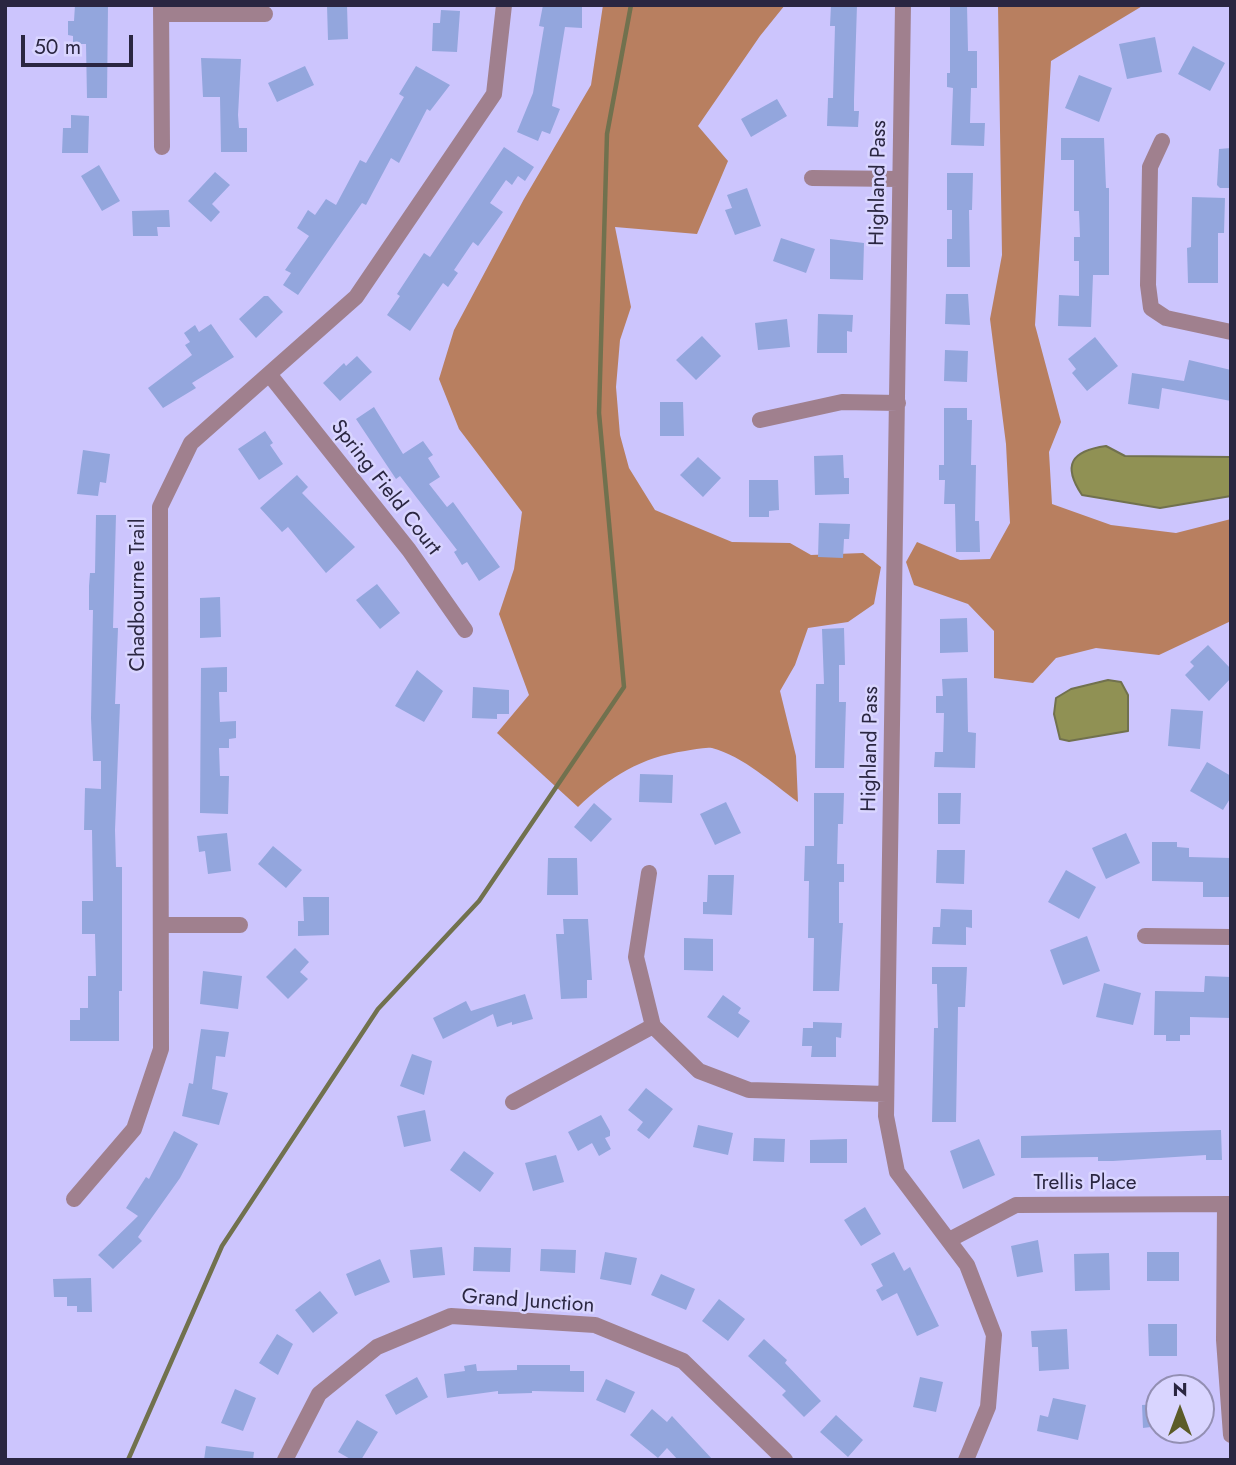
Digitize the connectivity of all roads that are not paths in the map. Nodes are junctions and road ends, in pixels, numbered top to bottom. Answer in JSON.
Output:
{"nodes":[{"id":1,"x":504,"y":5,"type":"edge"},
{"id":2,"x":903,"y":5,"type":"edge"},
{"id":3,"x":161,"y":10,"type":"edge"},
{"id":4,"x":265,"y":14,"type":"dead end"},
{"id":5,"x":1162,"y":141,"type":"dead end"},
{"id":6,"x":162,"y":147,"type":"dead end"},
{"id":7,"x":812,"y":178,"type":"dead end"},
{"id":8,"x":899,"y":179,"type":"junction"},
{"id":9,"x":1231,"y":332,"type":"edge"},
{"id":10,"x":269,"y":374,"type":"junction"},
{"id":11,"x":898,"y":403,"type":"junction"},
{"id":12,"x":760,"y":420,"type":"dead end"},
{"id":13,"x":464,"y":630,"type":"dead end"},
{"id":14,"x":649,"y":873,"type":"dead end"},
{"id":15,"x":160,"y":925,"type":"junction"},
{"id":16,"x":240,"y":925,"type":"dead end"},
{"id":17,"x":1145,"y":936,"type":"dead end"},
{"id":18,"x":1231,"y":937,"type":"edge"},
{"id":19,"x":653,"y":1026,"type":"junction"},
{"id":20,"x":886,"y":1094,"type":"junction"},
{"id":21,"x":513,"y":1102,"type":"dead end"},
{"id":22,"x":74,"y":1199,"type":"dead end"},
{"id":23,"x":1228,"y":1204,"type":"edge"},
{"id":24,"x":949,"y":1240,"type":"junction"},
{"id":25,"x":1231,"y":1435,"type":"edge"},
{"id":26,"x":285,"y":1460,"type":"edge"},
{"id":27,"x":785,"y":1460,"type":"edge"},
{"id":28,"x":966,"y":1460,"type":"edge"}],
"edges":[{"from":1,"to":10,"type":"street","name":"Chadbourne Trail"},
{"from":2,"to":8,"type":"street","name":"Highland Pass"},
{"from":3,"to":4,"type":"street"},
{"from":3,"to":6,"type":"street"},
{"from":5,"to":9,"type":"street"},
{"from":7,"to":8,"type":"street"},
{"from":8,"to":11,"type":"street","name":"Highland Pass"},
{"from":10,"to":13,"type":"street","name":"Spring Field Court"},
{"from":10,"to":15,"type":"street","name":"Chadbourne Trail"},
{"from":11,"to":12,"type":"street"},
{"from":11,"to":20,"type":"street","name":"Highland Pass"},
{"from":14,"to":19,"type":"street"},
{"from":15,"to":16,"type":"street"},
{"from":15,"to":22,"type":"street","name":"Chadbourne Trail"},
{"from":17,"to":18,"type":"street"},
{"from":19,"to":20,"type":"street"},
{"from":19,"to":21,"type":"street"},
{"from":20,"to":24,"type":"street","name":"Highland Pass"},
{"from":23,"to":24,"type":"street","name":"Trellis Place"},
{"from":23,"to":25,"type":"street"},
{"from":24,"to":28,"type":"street","name":"Highland Pass"},
{"from":26,"to":27,"type":"street","name":"Grand Junction"}]}
